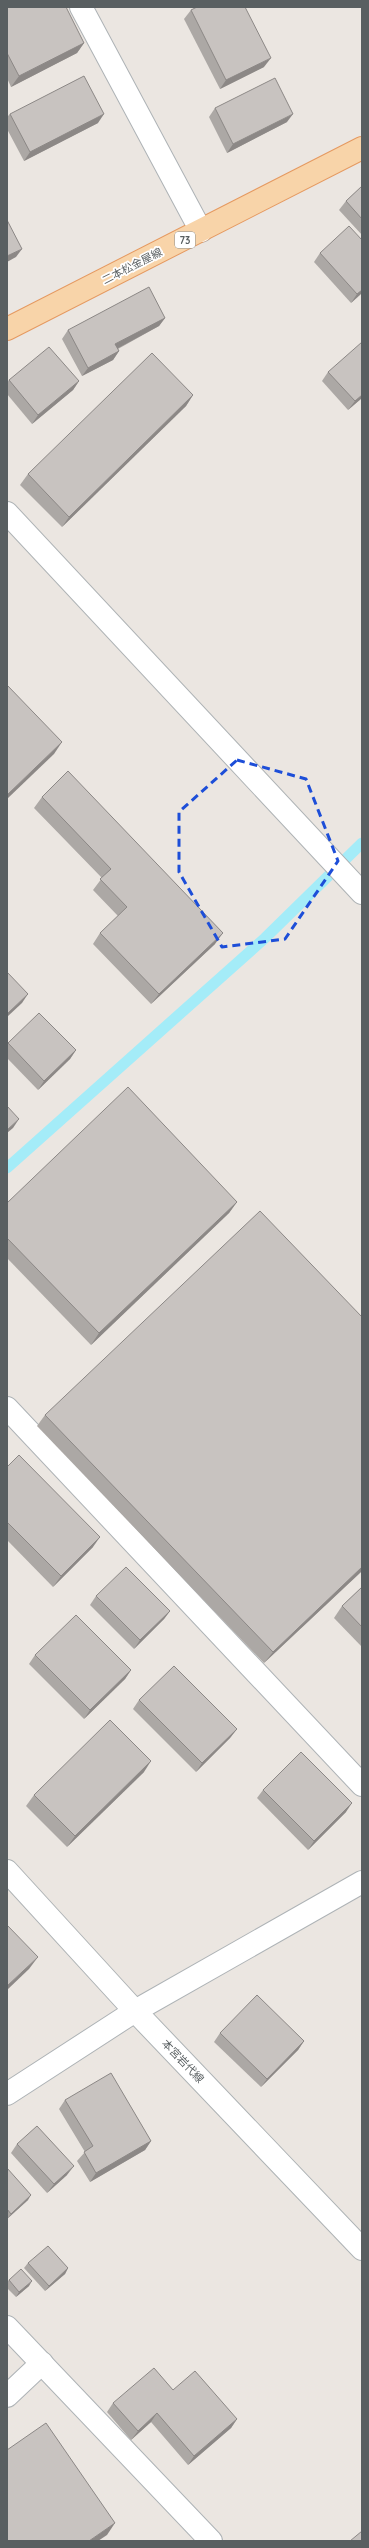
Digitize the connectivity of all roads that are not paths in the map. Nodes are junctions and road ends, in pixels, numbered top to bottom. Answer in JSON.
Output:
{"nodes":[{"id":1,"x":81,"y":7,"type":"edge"},
{"id":2,"x":362,"y":148,"type":"edge"},
{"id":3,"x":201,"y":231,"type":"junction"},
{"id":4,"x":7,"y":329,"type":"edge"},
{"id":5,"x":7,"y":513,"type":"edge"},
{"id":6,"x":355,"y":886,"type":"edge"},
{"id":7,"x":7,"y":1408,"type":"edge"},
{"id":8,"x":362,"y":1784,"type":"edge"},
{"id":9,"x":7,"y":1871,"type":"edge"},
{"id":10,"x":362,"y":1882,"type":"edge"},
{"id":11,"x":135,"y":2011,"type":"junction"},
{"id":12,"x":7,"y":2094,"type":"edge"},
{"id":13,"x":362,"y":2249,"type":"edge"},
{"id":14,"x":7,"y":2327,"type":"edge"},
{"id":15,"x":42,"y":2363,"type":"junction"},
{"id":16,"x":7,"y":2396,"type":"edge"},
{"id":17,"x":211,"y":2541,"type":"edge"}],
"edges":[{"from":1,"to":3,"type":"street"},
{"from":2,"to":3,"type":"main road","name":"二本松金屋線","number":"73"},
{"from":3,"to":4,"type":"main road","name":"二本松金屋線","number":"73"},
{"from":5,"to":6,"type":"street"},
{"from":7,"to":8,"type":"street"},
{"from":9,"to":11,"type":"street","name":"本宮岩代線"},
{"from":10,"to":11,"type":"street"},
{"from":11,"to":12,"type":"street"},
{"from":11,"to":13,"type":"street","name":"本宮岩代線"},
{"from":14,"to":15,"type":"street"},
{"from":15,"to":16,"type":"street"},
{"from":15,"to":17,"type":"street"}]}
